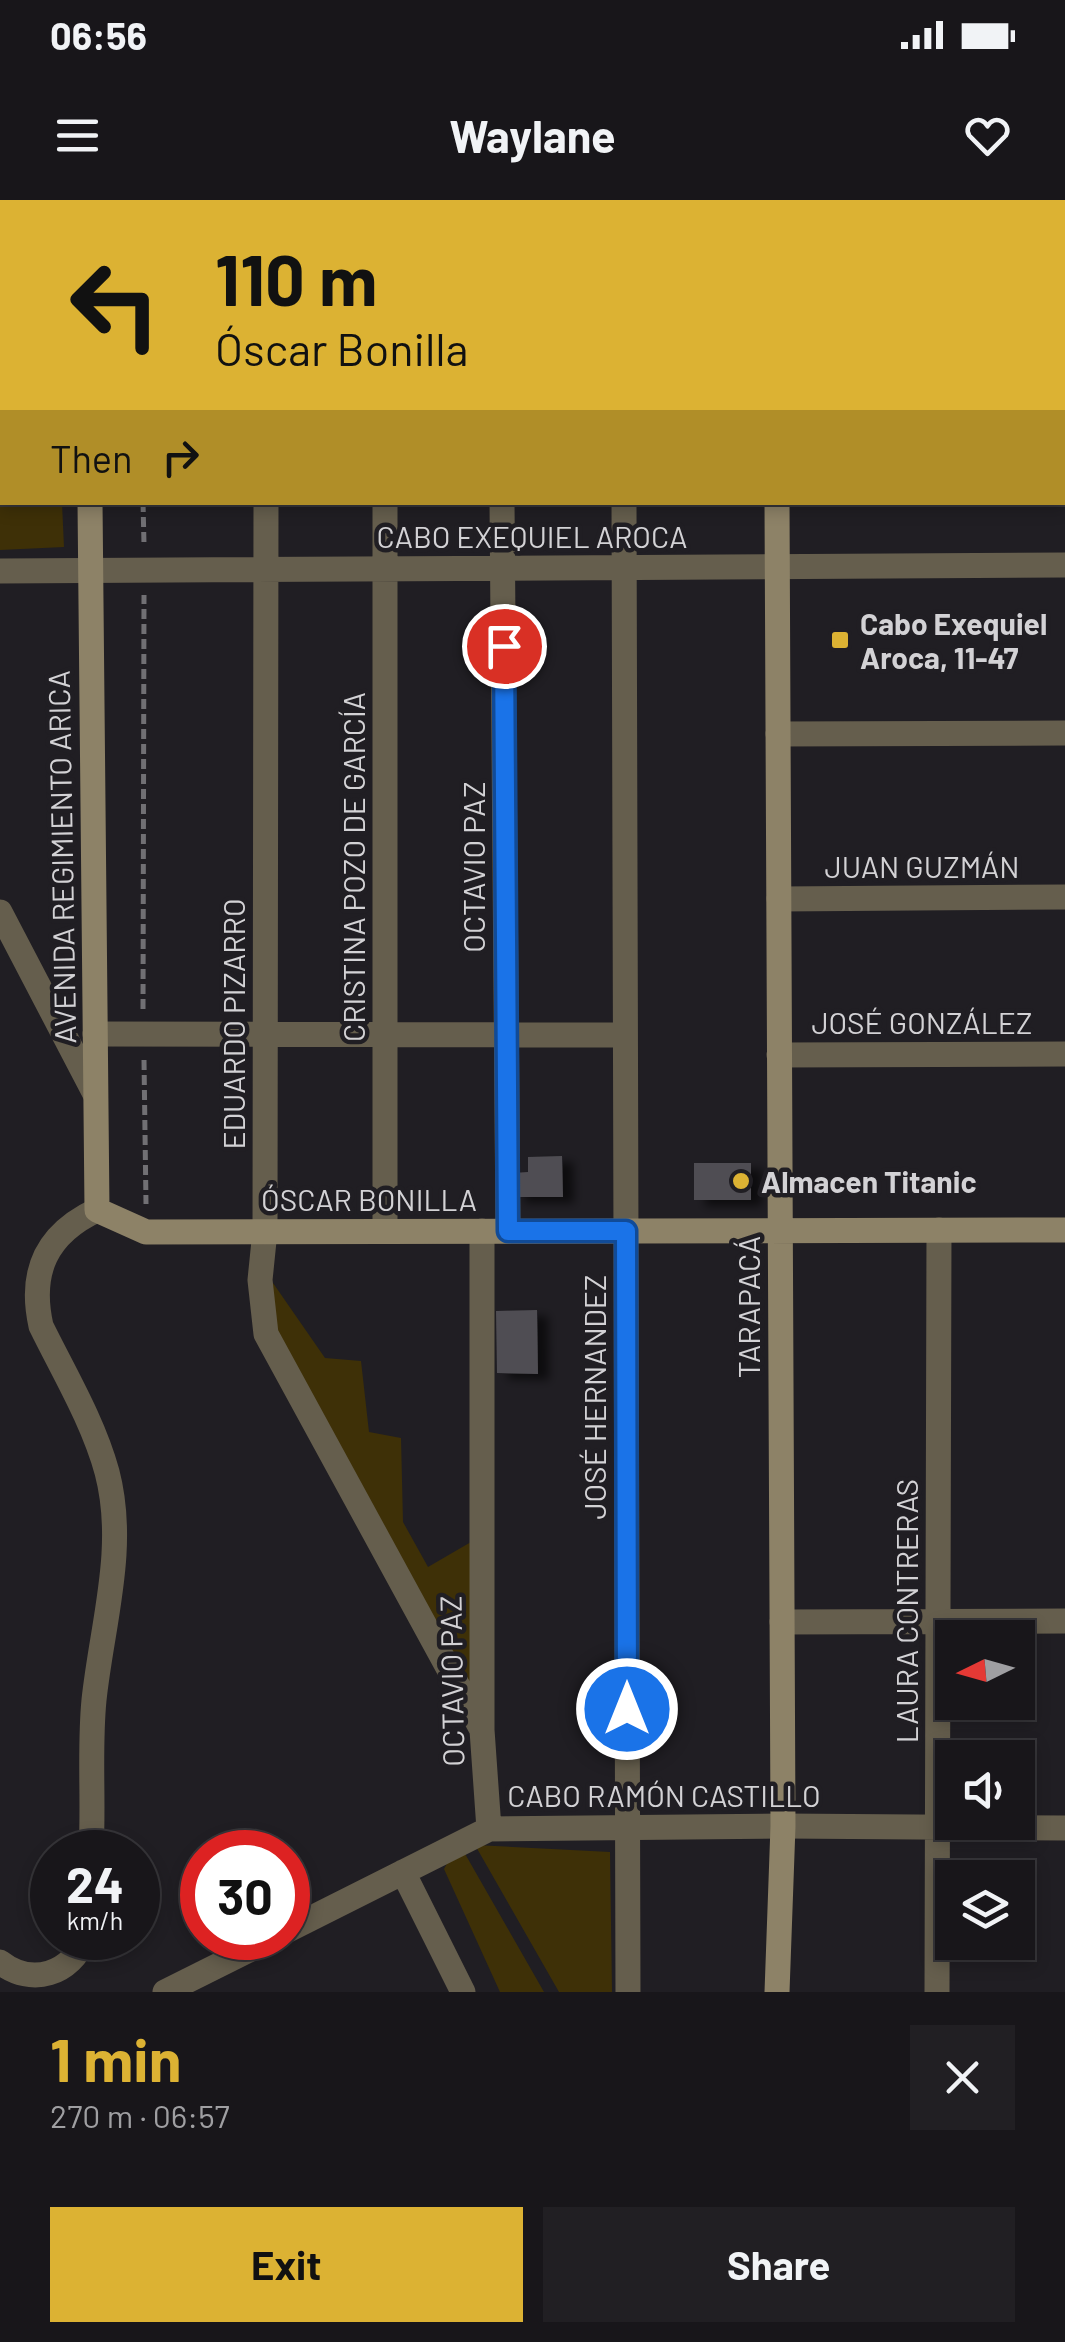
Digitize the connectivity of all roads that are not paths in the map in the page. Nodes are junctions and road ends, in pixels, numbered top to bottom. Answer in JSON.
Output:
{"nodes":[{"id":1,"x":90,"y":505,"type":"edge"},
{"id":2,"x":266,"y":505,"type":"edge"},
{"id":3,"x":385,"y":505,"type":"edge"},
{"id":4,"x":502,"y":505,"type":"edge"},
{"id":5,"x":624,"y":505,"type":"edge"},
{"id":6,"x":777,"y":505,"type":"edge"},
{"id":7,"x":1065,"y":565,"type":"edge"},
{"id":8,"x":777,"y":567,"type":"junction"},
{"id":9,"x":624,"y":568,"type":"junction"},
{"id":10,"x":385,"y":569,"type":"junction"},
{"id":11,"x":503,"y":569,"type":"junction"},
{"id":12,"x":266,"y":570,"type":"junction"},
{"id":13,"x":91,"y":571,"type":"junction"},
{"id":14,"x":0,"y":572,"type":"edge"},
{"id":15,"x":1065,"y":733,"type":"edge"},
{"id":16,"x":778,"y":734,"type":"junction"},
{"id":17,"x":1065,"y":898,"type":"edge"},
{"id":18,"x":778,"y":899,"type":"junction"},
{"id":19,"x":0,"y":912,"type":"edge"},
{"id":20,"x":95,"y":1034,"type":"junction"},
{"id":21,"x":265,"y":1034,"type":"junction"},
{"id":22,"x":385,"y":1034,"type":"junction"},
{"id":23,"x":506,"y":1035,"type":"junction"},
{"id":24,"x":626,"y":1035,"type":"junction"},
{"id":25,"x":1065,"y":1054,"type":"edge"},
{"id":26,"x":780,"y":1055,"type":"junction"},
{"id":27,"x":96,"y":1094,"type":"junction"},
{"id":28,"x":97,"y":1210,"type":"junction"},
{"id":29,"x":939,"y":1230,"type":"junction"},
{"id":30,"x":1065,"y":1230,"type":"edge"},
{"id":31,"x":265,"y":1231,"type":"junction"},
{"id":32,"x":385,"y":1231,"type":"junction"},
{"id":33,"x":495,"y":1231,"type":"junction"},
{"id":34,"x":626,"y":1231,"type":"junction"},
{"id":35,"x":780,"y":1231,"type":"junction"},
{"id":36,"x":938,"y":1620,"type":"edge"},
{"id":37,"x":1035,"y":1621,"type":"edge"},
{"id":38,"x":1065,"y":1621,"type":"edge"},
{"id":39,"x":782,"y":1622,"type":"junction"},
{"id":40,"x":935,"y":1622,"type":"edge"},
{"id":41,"x":482,"y":1730,"type":"junction"},
{"id":42,"x":784,"y":1826,"type":"junction"},
{"id":43,"x":627,"y":1828,"type":"junction"},
{"id":44,"x":935,"y":1828,"type":"edge"},
{"id":45,"x":1035,"y":1828,"type":"edge"},
{"id":46,"x":1065,"y":1828,"type":"edge"},
{"id":47,"x":489,"y":1829,"type":"junction"},
{"id":48,"x":91,"y":1830,"type":"edge"},
{"id":49,"x":938,"y":1840,"type":"edge"},
{"id":50,"x":402,"y":1872,"type":"junction"},
{"id":51,"x":310,"y":1919,"type":"edge"},
{"id":52,"x":72,"y":1960,"type":"edge"},
{"id":53,"x":229,"y":1960,"type":"edge"},
{"id":54,"x":0,"y":1962,"type":"edge"},
{"id":55,"x":165,"y":1992,"type":"edge"},
{"id":56,"x":463,"y":1992,"type":"edge"},
{"id":57,"x":628,"y":1992,"type":"edge"},
{"id":58,"x":777,"y":1992,"type":"edge"},
{"id":59,"x":938,"y":1992,"type":"edge"}],
"edges":[{"from":1,"to":13,"type":"street","name":"AVENIDA REGIMIENTO ARICA"},
{"from":2,"to":12,"type":"street","name":"EDUARDO PIZARRO"},
{"from":3,"to":10,"type":"street","name":"CRISTINA POZO DE GARCÍA"},
{"from":4,"to":11,"type":"street","name":"OCTAVIO PAZ"},
{"from":5,"to":9,"type":"street","name":"JOSÉ HERNANDEZ"},
{"from":6,"to":8,"type":"street","name":"TARAPACÁ"},
{"from":7,"to":8,"type":"street","name":"CABO EXEQUIEL AROCA"},
{"from":8,"to":9,"type":"street","name":"CABO EXEQUIEL AROCA"},
{"from":8,"to":16,"type":"street","name":"TARAPACÁ"},
{"from":9,"to":11,"type":"street","name":"CABO EXEQUIEL AROCA"},
{"from":9,"to":24,"type":"street","name":"JOSÉ HERNANDEZ"},
{"from":10,"to":11,"type":"street","name":"CABO EXEQUIEL AROCA"},
{"from":10,"to":12,"type":"street","name":"CABO EXEQUIEL AROCA"},
{"from":10,"to":22,"type":"street","name":"CRISTINA POZO DE GARCÍA"},
{"from":11,"to":23,"type":"street","name":"OCTAVIO PAZ"},
{"from":12,"to":13,"type":"street","name":"CABO EXEQUIEL AROCA"},
{"from":12,"to":21,"type":"street","name":"EDUARDO PIZARRO"},
{"from":13,"to":14,"type":"street","name":"CABO EXEQUIEL AROCA"},
{"from":13,"to":20,"type":"street","name":"AVENIDA REGIMIENTO ARICA"},
{"from":15,"to":16,"type":"street"},
{"from":16,"to":18,"type":"street","name":"TARAPACÁ"},
{"from":17,"to":18,"type":"street","name":"JUAN GUZMÁN"},
{"from":18,"to":26,"type":"street","name":"TARAPACÁ"},
{"from":19,"to":27,"type":"street"},
{"from":20,"to":21,"type":"street"},
{"from":20,"to":27,"type":"street","name":"AVENIDA REGIMIENTO ARICA"},
{"from":21,"to":22,"type":"street"},
{"from":21,"to":31,"type":"street","name":"EDUARDO PIZARRO"},
{"from":22,"to":23,"type":"street"},
{"from":22,"to":32,"type":"street","name":"CRISTINA POZO DE GARCÍA"},
{"from":23,"to":24,"type":"street"},
{"from":23,"to":33,"type":"street","name":"OCTAVIO PAZ"},
{"from":24,"to":34,"type":"street","name":"JOSÉ HERNANDEZ"},
{"from":25,"to":26,"type":"street","name":"JOSÉ GONZÁLEZ"},
{"from":26,"to":35,"type":"street","name":"TARAPACÁ"},
{"from":27,"to":28,"type":"street","name":"AVENIDA REGIMIENTO ARICA"},
{"from":28,"to":31,"type":"street","name":"ÓSCAR BONILLA"},
{"from":28,"to":48,"type":"street"},
{"from":29,"to":30,"type":"street","name":"ÓSCAR BONILLA"},
{"from":29,"to":35,"type":"street","name":"ÓSCAR BONILLA"},
{"from":29,"to":36,"type":"street","name":"LAURA CONTRERAS"},
{"from":31,"to":32,"type":"street","name":"ÓSCAR BONILLA"},
{"from":31,"to":41,"type":"street","name":"EDUARDO PIZARRO"},
{"from":32,"to":33,"type":"street","name":"ÓSCAR BONILLA"},
{"from":33,"to":34,"type":"street","name":"ÓSCAR BONILLA"},
{"from":33,"to":41,"type":"street","name":"OCTAVIO PAZ"},
{"from":34,"to":35,"type":"street","name":"ÓSCAR BONILLA"},
{"from":34,"to":43,"type":"street","name":"JOSÉ HERNANDEZ"},
{"from":35,"to":39,"type":"street","name":"TARAPACÁ"},
{"from":37,"to":38,"type":"street"},
{"from":39,"to":40,"type":"street"},
{"from":39,"to":42,"type":"street","name":"TARAPACÁ"},
{"from":41,"to":47,"type":"street","name":"OCTAVIO PAZ"},
{"from":42,"to":43,"type":"street","name":"CABO RAMÓN CASTILLO"},
{"from":42,"to":44,"type":"street","name":"CABO RAMÓN CASTILLO"},
{"from":42,"to":58,"type":"street","name":"TARAPACÁ"},
{"from":43,"to":47,"type":"street","name":"CABO RAMÓN CASTILLO"},
{"from":43,"to":57,"type":"street","name":"JOSÉ HERNANDEZ"},
{"from":45,"to":46,"type":"street","name":"CABO RAMÓN CASTILLO"},
{"from":47,"to":50,"type":"street","name":"CABO RAMÓN CASTILLO"},
{"from":49,"to":59,"type":"street","name":"LAURA CONTRERAS"},
{"from":50,"to":51,"type":"street","name":"CABO RAMÓN CASTILLO"},
{"from":50,"to":56,"type":"street"},
{"from":52,"to":54,"type":"street"},
{"from":53,"to":55,"type":"street"}]}
